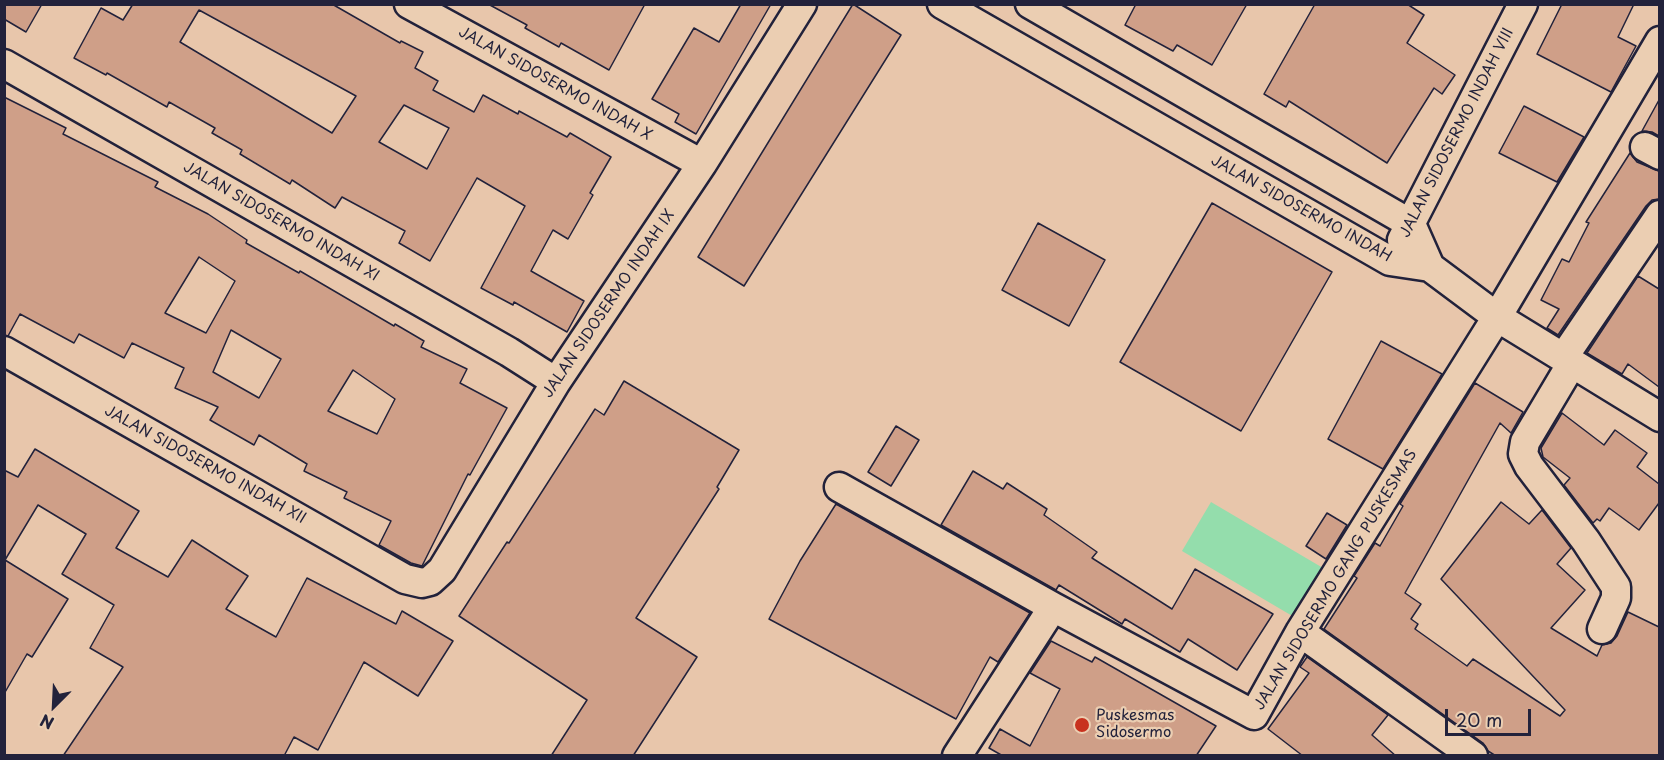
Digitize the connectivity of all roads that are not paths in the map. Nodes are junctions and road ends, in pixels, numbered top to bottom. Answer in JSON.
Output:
{"nodes":[{"id":1,"x":409,"y":4,"type":"edge"},
{"id":2,"x":802,"y":4,"type":"edge"},
{"id":3,"x":942,"y":4,"type":"edge"},
{"id":4,"x":1030,"y":4,"type":"edge"},
{"id":5,"x":1523,"y":4,"type":"edge"},
{"id":6,"x":1659,"y":41,"type":"edge"},
{"id":7,"x":4,"y":64,"type":"edge"},
{"id":8,"x":702,"y":164,"type":"junction"},
{"id":9,"x":1659,"y":215,"type":"edge"},
{"id":10,"x":1411,"y":224,"type":"junction"},
{"id":11,"x":1390,"y":261,"type":"junction"},
{"id":12,"x":1430,"y":267,"type":"junction"},
{"id":13,"x":1497,"y":317,"type":"junction"},
{"id":14,"x":4,"y":351,"type":"edge"},
{"id":15,"x":1568,"y":361,"type":"junction"},
{"id":16,"x":556,"y":382,"type":"junction"},
{"id":17,"x":1659,"y":417,"type":"edge"},
{"id":18,"x":839,"y":487,"type":"dead end"},
{"id":19,"x":405,"y":579,"type":"joint"},
{"id":20,"x":1053,"y":607,"type":"junction"},
{"id":21,"x":1602,"y":629,"type":"dead end"},
{"id":22,"x":1300,"y":632,"type":"junction"},
{"id":23,"x":957,"y":756,"type":"edge"},
{"id":24,"x":1473,"y":756,"type":"edge"}],
"edges":[{"from":1,"to":8,"type":"street","name":"JALAN SIDOSERMO INDAH X"},
{"from":2,"to":8,"type":"street","name":"JALAN SIDOSERMO INDAH IX"},
{"from":3,"to":11,"type":"street","name":"JALAN SIDOSERMO INDAH"},
{"from":4,"to":10,"type":"street"},
{"from":5,"to":10,"type":"street","name":"JALAN SIDOSERMO INDAH VIII"},
{"from":6,"to":13,"type":"street","name":"JALAN SIDOSERMO GANG PUSKESMAS"},
{"from":7,"to":16,"type":"street","name":"JALAN SIDOSERMO INDAH XI"},
{"from":8,"to":16,"type":"street","name":"JALAN SIDOSERMO INDAH IX"},
{"from":9,"to":15,"type":"street"},
{"from":10,"to":11,"type":"street","name":"JALAN SIDOSERMO INDAH VIII"},
{"from":10,"to":12,"type":"street"},
{"from":11,"to":12,"type":"street","name":"JALAN SIDOSERMO INDAH"},
{"from":12,"to":13,"type":"street"},
{"from":13,"to":15,"type":"street"},
{"from":13,"to":22,"type":"street","name":"JALAN SIDOSERMO GANG PUSKESMAS"},
{"from":14,"to":19,"type":"street","name":"JALAN SIDOSERMO INDAH XII"},
{"from":15,"to":17,"type":"street"},
{"from":15,"to":21,"type":"street"},
{"from":16,"to":19,"type":"street","name":"JALAN SIDOSERMO INDAH IX"},
{"from":18,"to":20,"type":"street","name":"JALAN SIDOSERMO GANG PUSKESMAS"},
{"from":20,"to":22,"type":"street","name":"JALAN SIDOSERMO GANG PUSKESMAS"},
{"from":20,"to":23,"type":"street"},
{"from":22,"to":24,"type":"street"}]}
